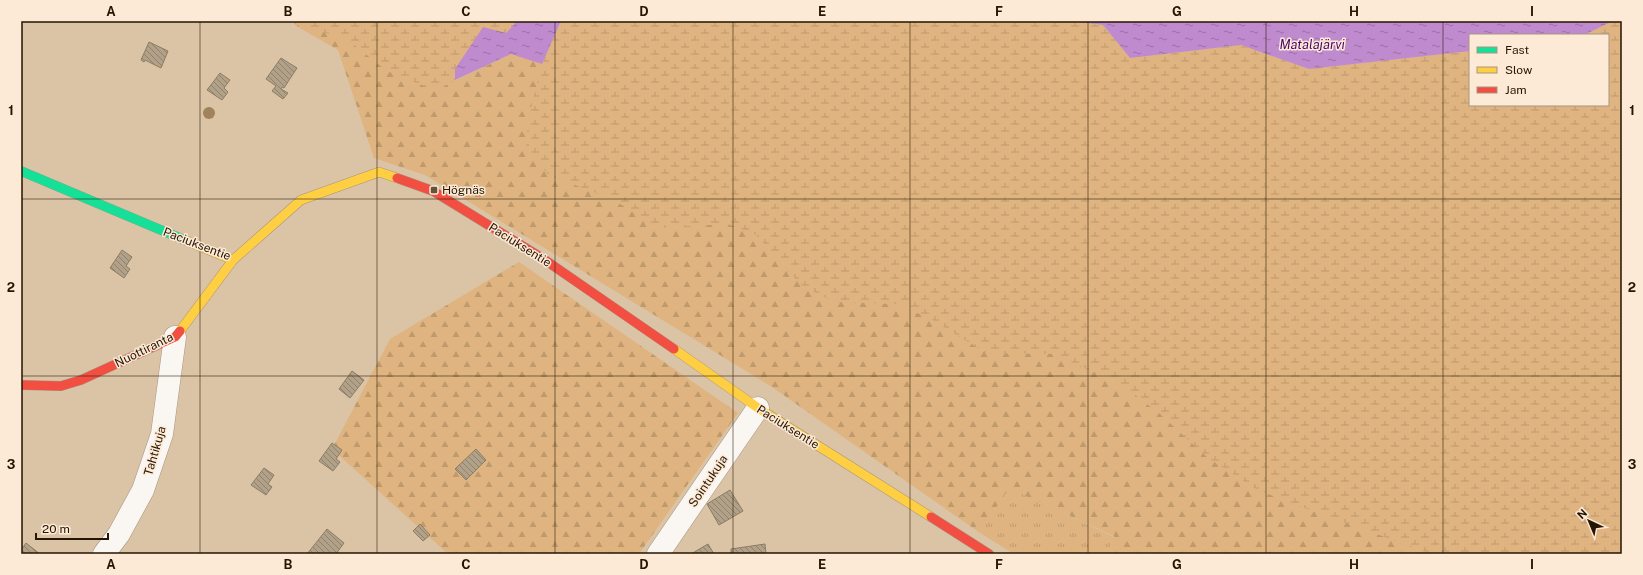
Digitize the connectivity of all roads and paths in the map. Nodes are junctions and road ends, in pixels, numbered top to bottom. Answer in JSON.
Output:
{"nodes":[{"id":1,"x":21,"y":171,"type":"edge"},
{"id":2,"x":233,"y":260,"type":"junction"},
{"id":3,"x":175,"y":337,"type":"junction"},
{"id":4,"x":21,"y":385,"type":"edge"},
{"id":5,"x":758,"y":408,"type":"junction"},
{"id":6,"x":104,"y":554,"type":"edge"},
{"id":7,"x":658,"y":554,"type":"edge"},
{"id":8,"x":989,"y":554,"type":"edge"}],
"edges":[{"from":1,"to":2,"type":"street","name":"Paciuksentie"},
{"from":2,"to":3,"type":"street","name":"Nuottiranta"},
{"from":2,"to":5,"type":"street","name":"Paciuksentie"},
{"from":3,"to":4,"type":"street","name":"Nuottiranta"},
{"from":3,"to":6,"type":"street","name":"Tahtikuja"},
{"from":5,"to":7,"type":"street","name":"Sointukuja"},
{"from":5,"to":8,"type":"street","name":"Paciuksentie"}]}
